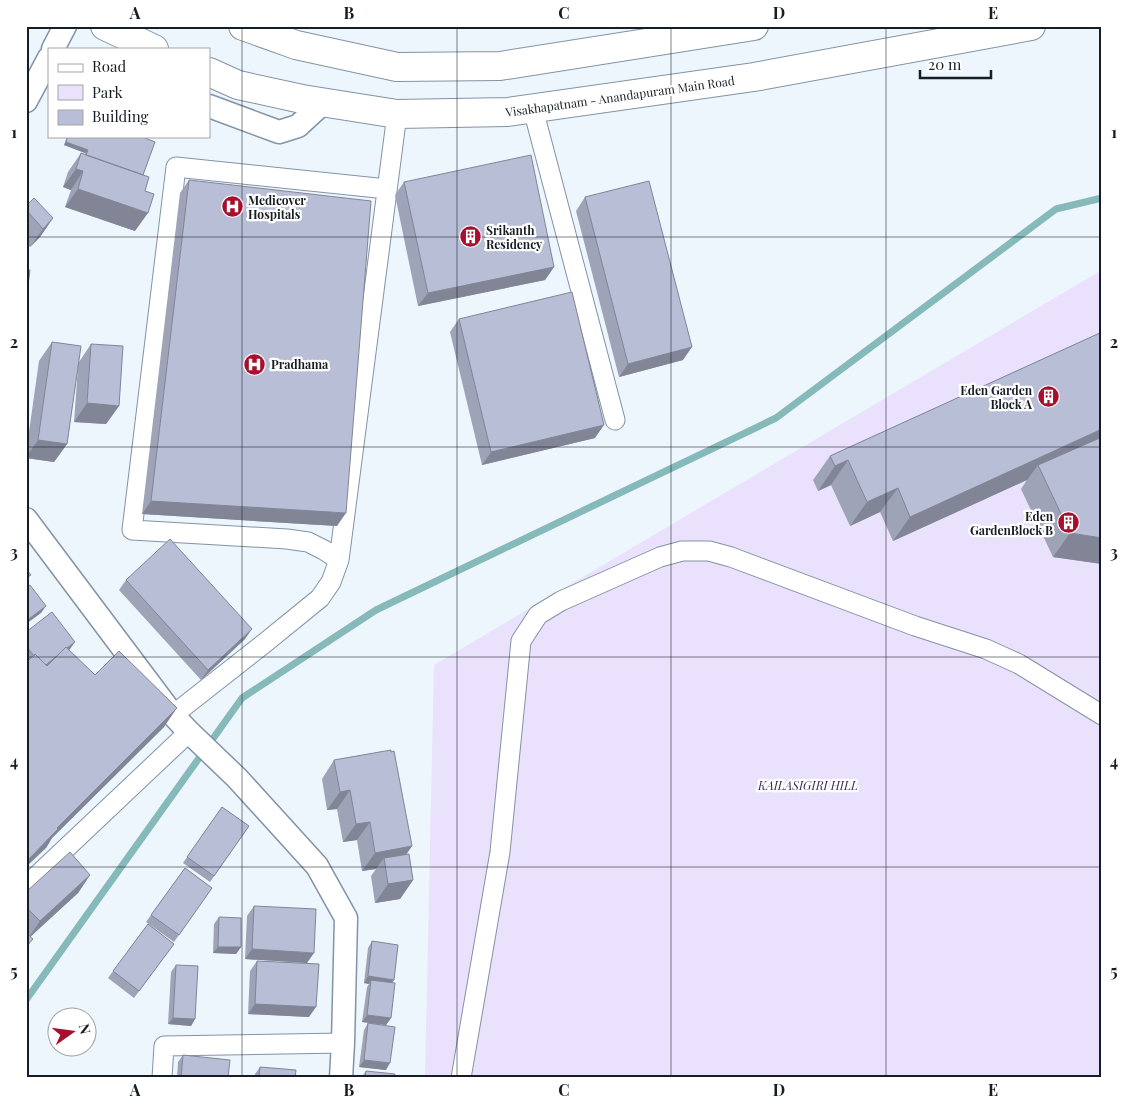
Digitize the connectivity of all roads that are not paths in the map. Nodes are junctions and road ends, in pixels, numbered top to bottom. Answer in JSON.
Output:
{"nodes":[{"id":1,"x":65,"y":26,"type":"edge"},
{"id":2,"x":105,"y":26,"type":"edge"},
{"id":3,"x":242,"y":26,"type":"edge"},
{"id":4,"x":754,"y":26,"type":"edge"},
{"id":5,"x":1031,"y":26,"type":"edge"},
{"id":6,"x":54,"y":48,"type":"edge"},
{"id":7,"x":152,"y":48,"type":"edge"},
{"id":8,"x":48,"y":60,"type":"edge"},
{"id":9,"x":210,"y":72,"type":"edge"},
{"id":10,"x":26,"y":101,"type":"edge"},
{"id":11,"x":323,"y":103,"type":"junction"},
{"id":12,"x":210,"y":106,"type":"edge"},
{"id":13,"x":533,"y":108,"type":"junction"},
{"id":14,"x":397,"y":114,"type":"junction"},
{"id":15,"x":387,"y":189,"type":"junction"},
{"id":16,"x":616,"y":420,"type":"dead end"},
{"id":17,"x":26,"y":519,"type":"edge"},
{"id":18,"x":339,"y":560,"type":"junction"},
{"id":19,"x":173,"y":715,"type":"junction"},
{"id":20,"x":1102,"y":715,"type":"edge"},
{"id":21,"x":195,"y":738,"type":"junction"},
{"id":22,"x":26,"y":886,"type":"edge"},
{"id":23,"x":343,"y":1043,"type":"junction"},
{"id":24,"x":162,"y":1078,"type":"edge"},
{"id":25,"x":341,"y":1078,"type":"edge"},
{"id":26,"x":461,"y":1078,"type":"edge"}],
"edges":[{"from":1,"to":6,"type":"street"},
{"from":2,"to":7,"type":"main road"},
{"from":3,"to":4,"type":"main road"},
{"from":5,"to":13,"type":"main road","name":"Visakhapatnam - Anandapuram Main Road"},
{"from":8,"to":10,"type":"street"},
{"from":9,"to":11,"type":"main road","name":"Visakhapatnam - Anandapuram Main Road"},
{"from":11,"to":12,"type":"street"},
{"from":11,"to":14,"type":"main road","name":"Visakhapatnam - Anandapuram Main Road"},
{"from":13,"to":14,"type":"main road","name":"Visakhapatnam - Anandapuram Main Road"},
{"from":13,"to":16,"type":"street"},
{"from":14,"to":15,"type":"street"},
{"from":15,"to":18,"type":"street"},
{"from":15,"to":18,"type":"street"},
{"from":17,"to":19,"type":"street"},
{"from":18,"to":19,"type":"street"},
{"from":19,"to":21,"type":"street"},
{"from":20,"to":26,"type":"street"},
{"from":21,"to":22,"type":"street"},
{"from":21,"to":23,"type":"street"},
{"from":23,"to":24,"type":"street"},
{"from":23,"to":25,"type":"street"}]}
